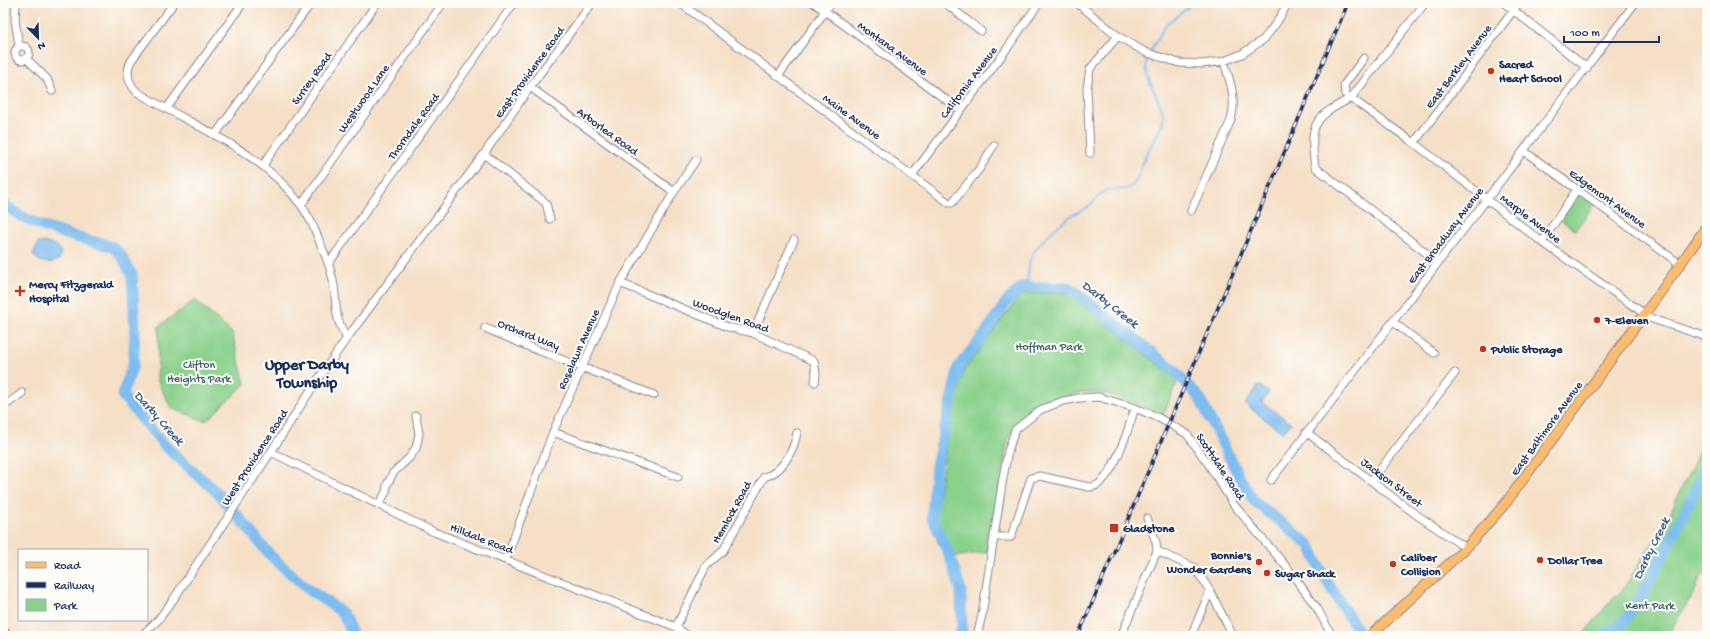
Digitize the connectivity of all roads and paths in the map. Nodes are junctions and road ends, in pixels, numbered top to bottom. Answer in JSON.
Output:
{"nodes":[{"id":1,"x":16,"y":3,"type":"edge"},
{"id":2,"x":174,"y":3,"type":"edge"},
{"id":3,"x":243,"y":3,"type":"edge"},
{"id":4,"x":311,"y":3,"type":"edge"},
{"id":5,"x":377,"y":3,"type":"edge"},
{"id":6,"x":443,"y":3,"type":"edge"},
{"id":7,"x":514,"y":3,"type":"edge"},
{"id":8,"x":592,"y":3,"type":"edge"},
{"id":9,"x":680,"y":3,"type":"edge"},
{"id":10,"x":814,"y":3,"type":"edge"},
{"id":11,"x":831,"y":3,"type":"edge"},
{"id":12,"x":945,"y":3,"type":"edge"},
{"id":13,"x":1039,"y":3,"type":"edge"},
{"id":14,"x":1077,"y":3,"type":"edge"},
{"id":15,"x":1288,"y":3,"type":"edge"},
{"id":16,"x":1425,"y":3,"type":"edge"},
{"id":17,"x":1504,"y":3,"type":"edge"},
{"id":18,"x":1519,"y":3,"type":"edge"},
{"id":19,"x":1635,"y":3,"type":"edge"},
{"id":20,"x":1514,"y":10,"type":"junction"},
{"id":21,"x":825,"y":11,"type":"junction"},
{"id":22,"x":981,"y":31,"type":"dead end"},
{"id":23,"x":1118,"y":36,"type":"junction"},
{"id":24,"x":1364,"y":58,"type":"dead end"},
{"id":25,"x":1224,"y":62,"type":"junction"},
{"id":26,"x":1586,"y":68,"type":"junction"},
{"id":27,"x":779,"y":76,"type":"junction"},
{"id":28,"x":530,"y":87,"type":"junction"},
{"id":29,"x":52,"y":90,"type":"dead end"},
{"id":30,"x":1352,"y":98,"type":"junction"},
{"id":31,"x":167,"y":108,"type":"junction"},
{"id":32,"x":960,"y":110,"type":"junction"},
{"id":33,"x":216,"y":135,"type":"junction"},
{"id":34,"x":1414,"y":143,"type":"junction"},
{"id":35,"x":994,"y":145,"type":"dead end"},
{"id":36,"x":1524,"y":151,"type":"junction"},
{"id":37,"x":1090,"y":153,"type":"dead end"},
{"id":38,"x":484,"y":154,"type":"junction"},
{"id":39,"x":696,"y":160,"type":"dead end"},
{"id":40,"x":263,"y":165,"type":"junction"},
{"id":41,"x":913,"y":174,"type":"junction"},
{"id":42,"x":1577,"y":189,"type":"junction"},
{"id":43,"x":674,"y":192,"type":"junction"},
{"id":44,"x":1487,"y":199,"type":"junction"},
{"id":45,"x":302,"y":206,"type":"junction"},
{"id":46,"x":1191,"y":211,"type":"dead end"},
{"id":47,"x":550,"y":219,"type":"dead end"},
{"id":48,"x":1707,"y":226,"type":"edge"},
{"id":49,"x":794,"y":240,"type":"dead end"},
{"id":50,"x":1542,"y":242,"type":"junction"},
{"id":51,"x":1438,"y":262,"type":"junction"},
{"id":52,"x":329,"y":263,"type":"junction"},
{"id":53,"x":1680,"y":264,"type":"junction"},
{"id":54,"x":620,"y":282,"type":"junction"},
{"id":55,"x":1645,"y":314,"type":"junction"},
{"id":56,"x":1393,"y":322,"type":"junction"},
{"id":57,"x":485,"y":328,"type":"dead end"},
{"id":58,"x":753,"y":333,"type":"junction"},
{"id":59,"x":347,"y":338,"type":"junction"},
{"id":60,"x":1707,"y":338,"type":"edge"},
{"id":61,"x":1434,"y":353,"type":"dead end"},
{"id":62,"x":582,"y":367,"type":"junction"},
{"id":63,"x":1456,"y":373,"type":"dead end"},
{"id":64,"x":815,"y":382,"type":"dead end"},
{"id":65,"x":22,"y":393,"type":"dead end"},
{"id":66,"x":654,"y":395,"type":"dead end"},
{"id":67,"x":3,"y":408,"type":"edge"},
{"id":68,"x":1136,"y":408,"type":"junction"},
{"id":69,"x":416,"y":416,"type":"dead end"},
{"id":70,"x":553,"y":432,"type":"junction"},
{"id":71,"x":1306,"y":432,"type":"junction"},
{"id":72,"x":797,"y":433,"type":"dead end"},
{"id":73,"x":271,"y":452,"type":"junction"},
{"id":74,"x":678,"y":477,"type":"dead end"},
{"id":75,"x":1271,"y":480,"type":"dead end"},
{"id":76,"x":1372,"y":480,"type":"junction"},
{"id":77,"x":379,"y":504,"type":"junction"},
{"id":78,"x":1147,"y":518,"type":"dead end"},
{"id":79,"x":994,"y":537,"type":"junction"},
{"id":80,"x":1466,"y":548,"type":"junction"},
{"id":81,"x":1157,"y":551,"type":"junction"},
{"id":82,"x":506,"y":559,"type":"junction"},
{"id":83,"x":1210,"y":591,"type":"junction"},
{"id":84,"x":676,"y":627,"type":"junction"},
{"id":85,"x":141,"y":636,"type":"edge"},
{"id":86,"x":688,"y":636,"type":"edge"},
{"id":87,"x":976,"y":636,"type":"edge"},
{"id":88,"x":1121,"y":636,"type":"edge"},
{"id":89,"x":1191,"y":636,"type":"edge"},
{"id":90,"x":1233,"y":636,"type":"edge"},
{"id":91,"x":1332,"y":636,"type":"edge"},
{"id":92,"x":1370,"y":636,"type":"edge"}],
"edges":[{"from":1,"to":29,"type":"street"},
{"from":2,"to":31,"type":"street"},
{"from":3,"to":31,"type":"street"},
{"from":4,"to":33,"type":"street"},
{"from":5,"to":40,"type":"street","name":"Surrey Road"},
{"from":6,"to":45,"type":"street","name":"Westwood Lane"},
{"from":7,"to":52,"type":"street","name":"Thorndale Road"},
{"from":8,"to":28,"type":"street","name":"East Providence Road"},
{"from":9,"to":27,"type":"street","name":"Maine Avenue"},
{"from":10,"to":21,"type":"street","name":"Montana Avenue"},
{"from":11,"to":21,"type":"street"},
{"from":12,"to":22,"type":"street"},
{"from":13,"to":32,"type":"street","name":"California Avenue"},
{"from":14,"to":23,"type":"street"},
{"from":15,"to":25,"type":"street"},
{"from":16,"to":30,"type":"street"},
{"from":17,"to":20,"type":"street"},
{"from":18,"to":20,"type":"street","name":"East Berkley Avenue"},
{"from":19,"to":26,"type":"street","name":"East Broadway Avenue"},
{"from":20,"to":26,"type":"street"},
{"from":20,"to":34,"type":"street","name":"East Berkley Avenue"},
{"from":21,"to":27,"type":"street"},
{"from":21,"to":32,"type":"street","name":"Montana Avenue"},
{"from":23,"to":25,"type":"street"},
{"from":23,"to":37,"type":"street"},
{"from":24,"to":30,"type":"street"},
{"from":25,"to":46,"type":"street"},
{"from":26,"to":36,"type":"street","name":"East Broadway Avenue"},
{"from":27,"to":41,"type":"street","name":"Maine Avenue"},
{"from":28,"to":38,"type":"street","name":"East Providence Road"},
{"from":28,"to":43,"type":"street","name":"Arborlea Road"},
{"from":30,"to":34,"type":"street","name":"Marple Avenue"},
{"from":30,"to":51,"type":"street"},
{"from":31,"to":33,"type":"street"},
{"from":32,"to":41,"type":"street","name":"California Avenue"},
{"from":33,"to":40,"type":"street"},
{"from":34,"to":44,"type":"street","name":"Marple Avenue"},
{"from":35,"to":41,"type":"street","name":"Maine Avenue"},
{"from":36,"to":42,"type":"street","name":"Edgemont Avenue"},
{"from":36,"to":44,"type":"street","name":"East Broadway Avenue"},
{"from":38,"to":47,"type":"street"},
{"from":38,"to":59,"type":"street","name":"West Providence Road"},
{"from":39,"to":43,"type":"street","name":"Roselawn Avenue"},
{"from":40,"to":45,"type":"street"},
{"from":42,"to":50,"type":"street"},
{"from":42,"to":53,"type":"street","name":"Edgemont Avenue"},
{"from":43,"to":54,"type":"street","name":"Roselawn Avenue"},
{"from":44,"to":50,"type":"street","name":"Marple Avenue"},
{"from":44,"to":51,"type":"street","name":"East Broadway Avenue"},
{"from":45,"to":52,"type":"street"},
{"from":48,"to":53,"type":"main road","name":"East Baltimore Avenue"},
{"from":49,"to":58,"type":"street"},
{"from":50,"to":55,"type":"street","name":"Marple Avenue"},
{"from":51,"to":56,"type":"street","name":"East Broadway Avenue"},
{"from":52,"to":59,"type":"street"},
{"from":53,"to":55,"type":"main road","name":"East Baltimore Avenue"},
{"from":54,"to":58,"type":"street","name":"Woodglen Road"},
{"from":54,"to":62,"type":"street","name":"Roselawn Avenue"},
{"from":55,"to":60,"type":"street","name":"Marple Avenue"},
{"from":55,"to":80,"type":"main road","name":"East Baltimore Avenue"},
{"from":56,"to":61,"type":"street"},
{"from":56,"to":71,"type":"street","name":"East Broadway Avenue"},
{"from":57,"to":62,"type":"street","name":"Orchard Way"},
{"from":58,"to":64,"type":"street","name":"Woodglen Road"},
{"from":59,"to":73,"type":"street","name":"West Providence Road"},
{"from":62,"to":66,"type":"street","name":"Orchard Way"},
{"from":62,"to":70,"type":"street","name":"Roselawn Avenue"},
{"from":63,"to":76,"type":"street"},
{"from":65,"to":67,"type":"street"},
{"from":68,"to":79,"type":"street"},
{"from":68,"to":79,"type":"street","name":"Scottdale Road"},
{"from":68,"to":91,"type":"street","name":"Scottdale Road"},
{"from":69,"to":77,"type":"street"},
{"from":70,"to":74,"type":"street"},
{"from":70,"to":82,"type":"street","name":"Roselawn Avenue"},
{"from":71,"to":75,"type":"street","name":"East Broadway Avenue"},
{"from":71,"to":76,"type":"street","name":"Jackson Street"},
{"from":72,"to":84,"type":"street","name":"Hemlock Road"},
{"from":73,"to":77,"type":"street","name":"Hilldale Road"},
{"from":73,"to":85,"type":"street","name":"West Providence Road"},
{"from":76,"to":80,"type":"street","name":"Jackson Street"},
{"from":77,"to":82,"type":"street","name":"Hilldale Road"},
{"from":78,"to":81,"type":"street"},
{"from":79,"to":87,"type":"street","name":"Scottdale Road"},
{"from":80,"to":92,"type":"main road","name":"East Baltimore Avenue"},
{"from":81,"to":83,"type":"street"},
{"from":81,"to":88,"type":"street"},
{"from":82,"to":84,"type":"street","name":"Hilldale Road"},
{"from":83,"to":89,"type":"street"},
{"from":83,"to":90,"type":"street"},
{"from":84,"to":86,"type":"street","name":"Hilldale Road"}]}
